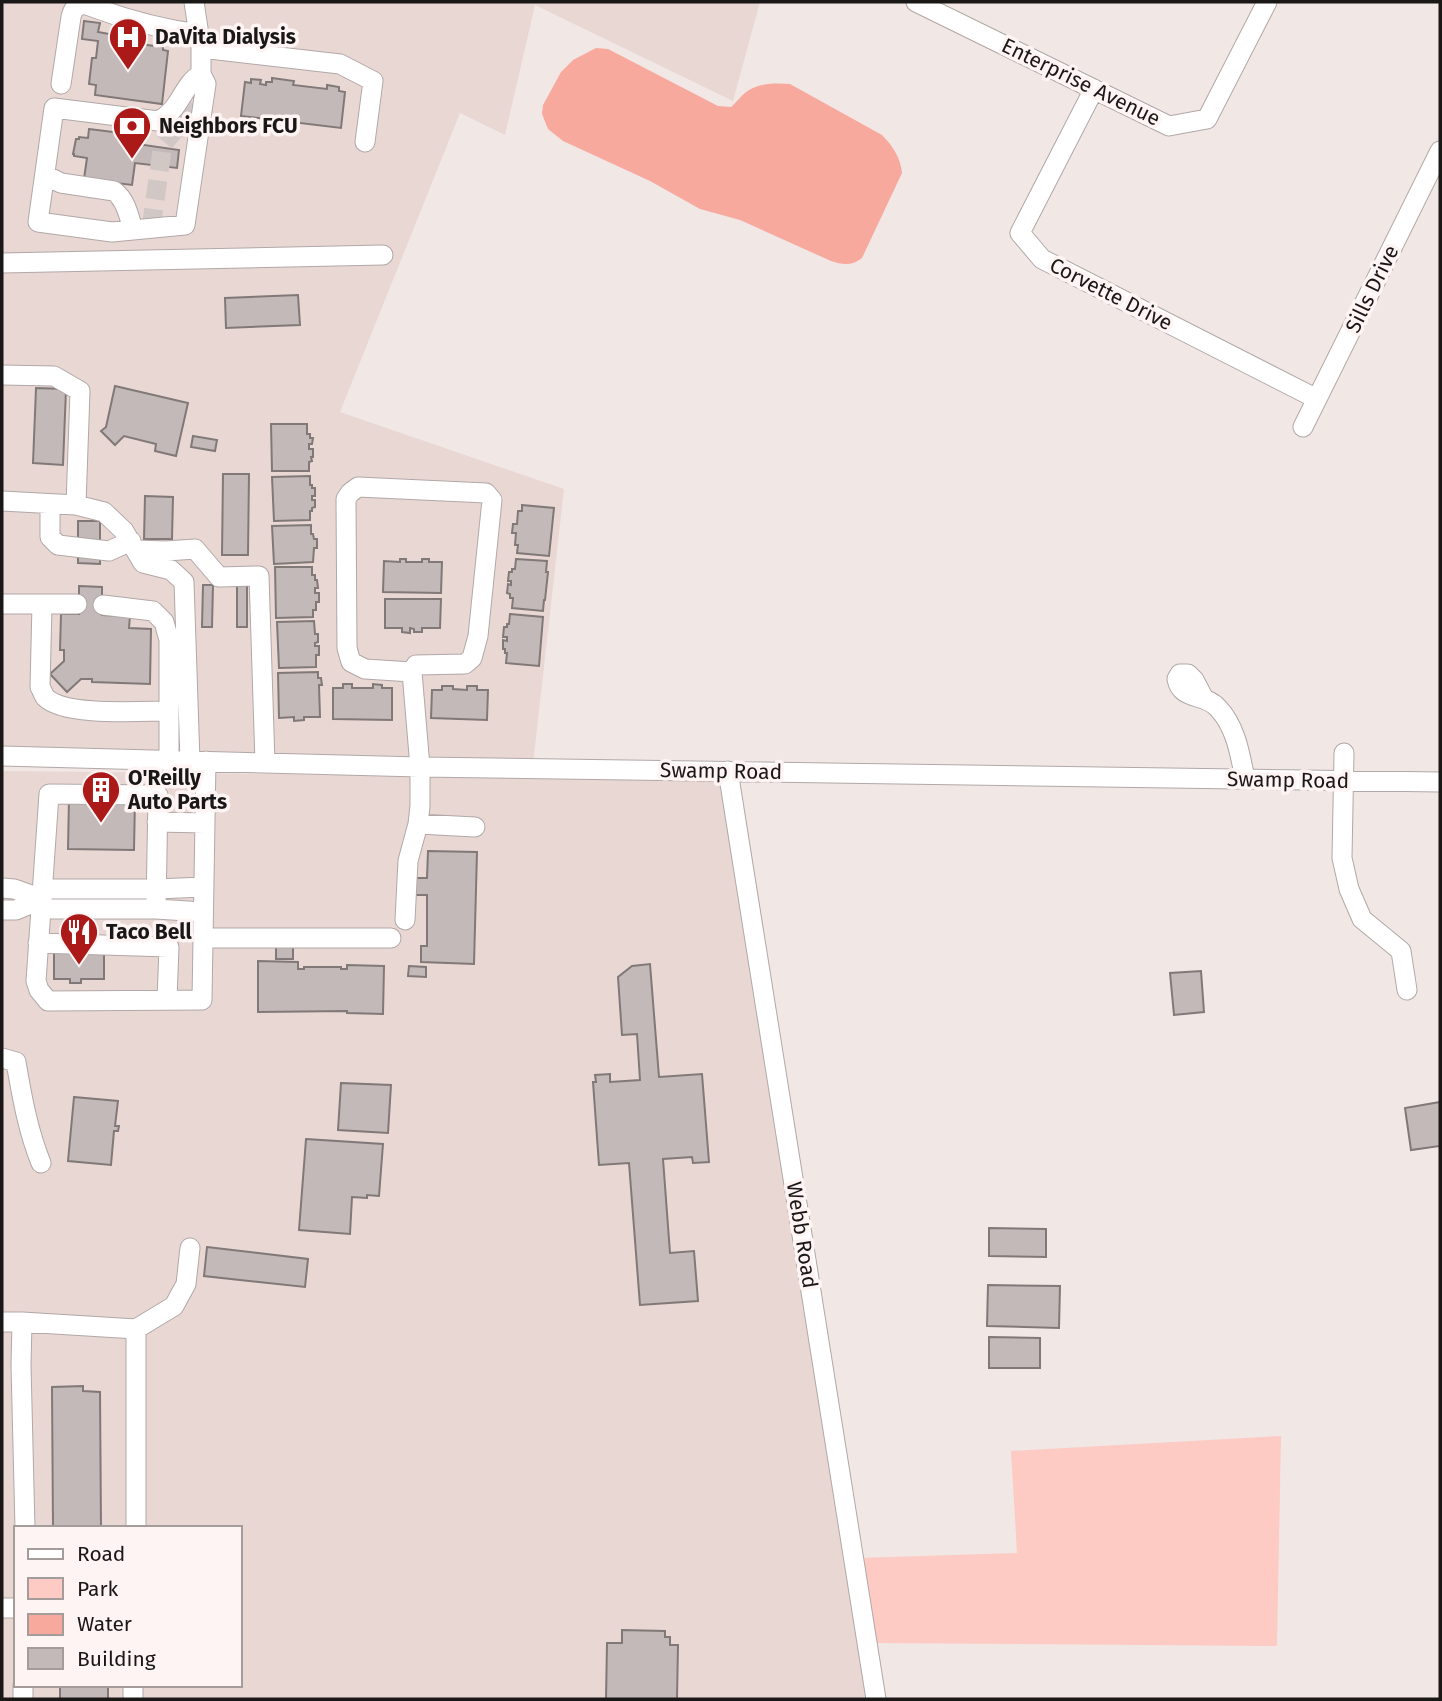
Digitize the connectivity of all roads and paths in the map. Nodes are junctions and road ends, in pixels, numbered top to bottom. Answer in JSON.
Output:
{"nodes":[{"id":1,"x":194,"y":2,"type":"edge"},
{"id":2,"x":916,"y":2,"type":"edge"},
{"id":3,"x":1266,"y":2,"type":"edge"},
{"id":4,"x":200,"y":41,"type":"junction"},
{"id":5,"x":201,"y":74,"type":"junction"},
{"id":6,"x":61,"y":84,"type":"dead end"},
{"id":7,"x":1094,"y":89,"type":"junction"},
{"id":8,"x":365,"y":142,"type":"dead end"},
{"id":9,"x":1440,"y":151,"type":"edge"},
{"id":10,"x":45,"y":175,"type":"junction"},
{"id":11,"x":133,"y":230,"type":"junction"},
{"id":12,"x":383,"y":255,"type":"dead end"},
{"id":13,"x":2,"y":263,"type":"edge"},
{"id":14,"x":2,"y":375,"type":"edge"},
{"id":15,"x":1317,"y":399,"type":"junction"},
{"id":16,"x":1303,"y":428,"type":"dead end"},
{"id":17,"x":2,"y":502,"type":"edge"},
{"id":18,"x":50,"y":504,"type":"junction"},
{"id":19,"x":76,"y":505,"type":"junction"},
{"id":20,"x":134,"y":546,"type":"junction"},
{"id":21,"x":2,"y":604,"type":"edge"},
{"id":22,"x":77,"y":604,"type":"dead end"},
{"id":23,"x":42,"y":605,"type":"junction"},
{"id":24,"x":103,"y":605,"type":"dead end"},
{"id":25,"x":412,"y":672,"type":"junction"},
{"id":26,"x":1203,"y":697,"type":"dead end"},
{"id":27,"x":169,"y":711,"type":"junction"},
{"id":28,"x":1344,"y":753,"type":"dead end"},
{"id":29,"x":2,"y":756,"type":"edge"},
{"id":30,"x":169,"y":761,"type":"junction"},
{"id":31,"x":198,"y":761,"type":"junction"},
{"id":32,"x":265,"y":763,"type":"junction"},
{"id":33,"x":410,"y":767,"type":"junction"},
{"id":34,"x":728,"y":771,"type":"junction"},
{"id":35,"x":1245,"y":779,"type":"junction"},
{"id":36,"x":1342,"y":780,"type":"junction"},
{"id":37,"x":1440,"y":782,"type":"edge"},
{"id":38,"x":158,"y":822,"type":"junction"},
{"id":39,"x":205,"y":823,"type":"junction"},
{"id":40,"x":418,"y":824,"type":"junction"},
{"id":41,"x":475,"y":827,"type":"dead end"},
{"id":42,"x":204,"y":887,"type":"junction"},
{"id":43,"x":2,"y":888,"type":"edge"},
{"id":44,"x":156,"y":889,"type":"junction"},
{"id":45,"x":42,"y":899,"type":"junction"},
{"id":46,"x":156,"y":909,"type":"junction"},
{"id":47,"x":2,"y":910,"type":"edge"},
{"id":48,"x":203,"y":912,"type":"junction"},
{"id":49,"x":405,"y":920,"type":"dead end"},
{"id":50,"x":203,"y":938,"type":"junction"},
{"id":51,"x":391,"y":938,"type":"dead end"},
{"id":52,"x":38,"y":943,"type":"junction"},
{"id":53,"x":1407,"y":990,"type":"dead end"},
{"id":54,"x":167,"y":1000,"type":"junction"},
{"id":55,"x":2,"y":1058,"type":"edge"},
{"id":56,"x":41,"y":1163,"type":"dead end"},
{"id":57,"x":190,"y":1248,"type":"dead end"},
{"id":58,"x":2,"y":1322,"type":"edge"},
{"id":59,"x":22,"y":1322,"type":"junction"},
{"id":60,"x":136,"y":1329,"type":"junction"},
{"id":61,"x":25,"y":1526,"type":"edge"},
{"id":62,"x":136,"y":1526,"type":"edge"},
{"id":63,"x":876,"y":1699,"type":"edge"}],
"edges":[{"from":1,"to":4,"type":"street"},
{"from":2,"to":7,"type":"street","name":"Enterprise Avenue"},
{"from":3,"to":7,"type":"street","name":"Enterprise Avenue"},
{"from":4,"to":5,"type":"street"},
{"from":4,"to":6,"type":"street"},
{"from":4,"to":8,"type":"street"},
{"from":5,"to":10,"type":"street"},
{"from":5,"to":11,"type":"street"},
{"from":7,"to":15,"type":"street","name":"Corvette Drive"},
{"from":9,"to":15,"type":"street","name":"Sills Drive"},
{"from":10,"to":11,"type":"street"},
{"from":10,"to":11,"type":"street"},
{"from":12,"to":13,"type":"street"},
{"from":14,"to":19,"type":"street"},
{"from":15,"to":16,"type":"street","name":"Sills Drive"},
{"from":17,"to":18,"type":"street"},
{"from":18,"to":19,"type":"street"},
{"from":18,"to":20,"type":"street"},
{"from":19,"to":20,"type":"street"},
{"from":20,"to":31,"type":"street"},
{"from":20,"to":32,"type":"street"},
{"from":21,"to":23,"type":"street"},
{"from":22,"to":23,"type":"street"},
{"from":23,"to":27,"type":"street"},
{"from":24,"to":27,"type":"street"},
{"from":25,"to":25,"type":"street"},
{"from":25,"to":33,"type":"street"},
{"from":26,"to":35,"type":"street"},
{"from":27,"to":30,"type":"street"},
{"from":28,"to":36,"type":"street"},
{"from":29,"to":30,"type":"street","name":"Swamp Road"},
{"from":30,"to":31,"type":"street","name":"Swamp Road"},
{"from":31,"to":32,"type":"street","name":"Swamp Road"},
{"from":31,"to":39,"type":"street"},
{"from":32,"to":33,"type":"street","name":"Swamp Road"},
{"from":33,"to":34,"type":"street","name":"Swamp Road"},
{"from":33,"to":40,"type":"street"},
{"from":34,"to":35,"type":"street","name":"Swamp Road"},
{"from":34,"to":63,"type":"street","name":"Webb Road"},
{"from":35,"to":36,"type":"street","name":"Swamp Road"},
{"from":36,"to":37,"type":"street","name":"Swamp Road"},
{"from":36,"to":53,"type":"street"},
{"from":38,"to":39,"type":"street"},
{"from":38,"to":44,"type":"street"},
{"from":38,"to":45,"type":"street"},
{"from":39,"to":42,"type":"street"},
{"from":40,"to":41,"type":"street"},
{"from":40,"to":49,"type":"street"},
{"from":42,"to":44,"type":"street"},
{"from":42,"to":48,"type":"street"},
{"from":43,"to":45,"type":"street"},
{"from":44,"to":45,"type":"street"},
{"from":44,"to":46,"type":"street"},
{"from":45,"to":46,"type":"street"},
{"from":45,"to":47,"type":"street"},
{"from":45,"to":52,"type":"street"},
{"from":46,"to":48,"type":"street"},
{"from":48,"to":50,"type":"street"},
{"from":50,"to":51,"type":"street"},
{"from":50,"to":54,"type":"street"},
{"from":52,"to":54,"type":"street"},
{"from":52,"to":54,"type":"street"},
{"from":55,"to":56,"type":"street"},
{"from":57,"to":60,"type":"street"},
{"from":58,"to":59,"type":"street"},
{"from":59,"to":60,"type":"street"},
{"from":59,"to":61,"type":"street"},
{"from":60,"to":62,"type":"street"}]}
